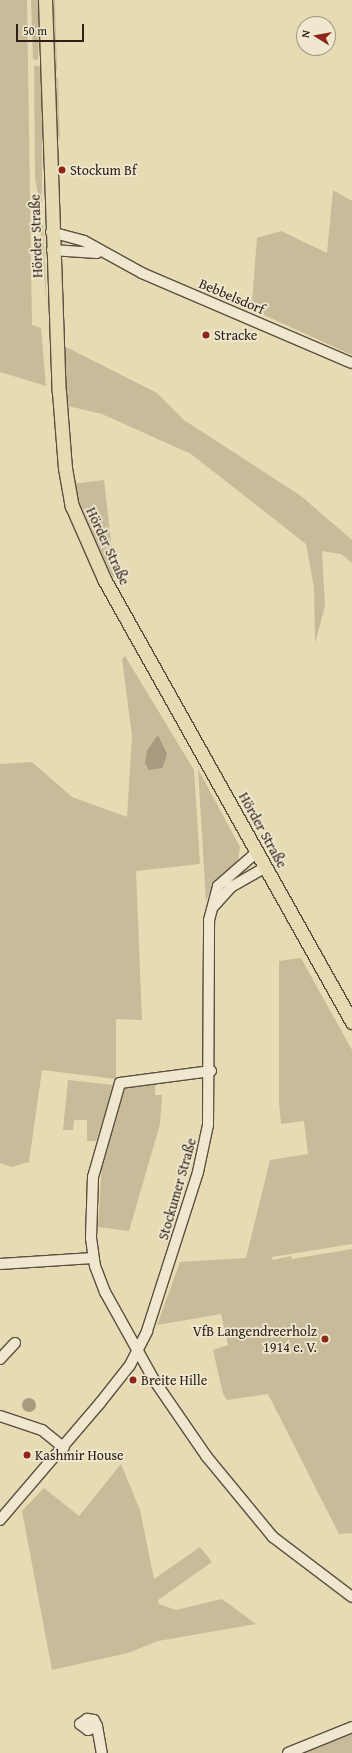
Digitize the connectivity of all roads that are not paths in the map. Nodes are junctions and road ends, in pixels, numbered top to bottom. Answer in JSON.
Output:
{"nodes":[{"id":1,"x":45,"y":0,"type":"edge"},
{"id":2,"x":51,"y":232,"type":"junction"},
{"id":3,"x":52,"y":250,"type":"junction"},
{"id":4,"x":103,"y":254,"type":"junction"},
{"id":5,"x":352,"y":363,"type":"edge"},
{"id":6,"x":257,"y":852,"type":"junction"},
{"id":7,"x":266,"y":867,"type":"junction"},
{"id":8,"x":212,"y":907,"type":"junction"},
{"id":9,"x":352,"y":1022,"type":"edge"},
{"id":10,"x":211,"y":1072,"type":"junction"},
{"id":11,"x":93,"y":1258,"type":"junction"},
{"id":12,"x":0,"y":1264,"type":"edge"},
{"id":13,"x":15,"y":1343,"type":"dead end"},
{"id":14,"x":139,"y":1350,"type":"junction"},
{"id":15,"x":0,"y":1359,"type":"edge"},
{"id":16,"x":0,"y":1416,"type":"edge"},
{"id":17,"x":64,"y":1448,"type":"junction"},
{"id":18,"x":0,"y":1520,"type":"edge"},
{"id":19,"x":352,"y":1597,"type":"edge"},
{"id":20,"x":97,"y":1726,"type":"dead end"},
{"id":21,"x":352,"y":1727,"type":"edge"},
{"id":22,"x":102,"y":1753,"type":"edge"},
{"id":23,"x":288,"y":1753,"type":"edge"}],
"edges":[{"from":1,"to":2,"type":"main road","name":"Hörder Straße"},
{"from":2,"to":3,"type":"main road","name":"Hörder Straße"},
{"from":2,"to":4,"type":"street","name":"Bebbelsdorf"},
{"from":3,"to":4,"type":"street","name":"Bebbelsdorf"},
{"from":3,"to":6,"type":"main road","name":"Hörder Straße"},
{"from":4,"to":5,"type":"street","name":"Bebbelsdorf"},
{"from":6,"to":7,"type":"main road","name":"Hörder Straße"},
{"from":6,"to":8,"type":"street","name":"Stockumer Straße"},
{"from":7,"to":8,"type":"street"},
{"from":7,"to":9,"type":"main road","name":"Hörder Straße"},
{"from":8,"to":10,"type":"street","name":"Stockumer Straße"},
{"from":10,"to":11,"type":"street"},
{"from":10,"to":14,"type":"street","name":"Stockumer Straße"},
{"from":11,"to":12,"type":"street"},
{"from":11,"to":14,"type":"street"},
{"from":13,"to":15,"type":"street"},
{"from":14,"to":17,"type":"street","name":"Stockumer Straße"},
{"from":14,"to":19,"type":"street"},
{"from":16,"to":17,"type":"street"},
{"from":17,"to":18,"type":"street","name":"Stockumer Straße"},
{"from":20,"to":22,"type":"street"},
{"from":21,"to":23,"type":"street"}]}
